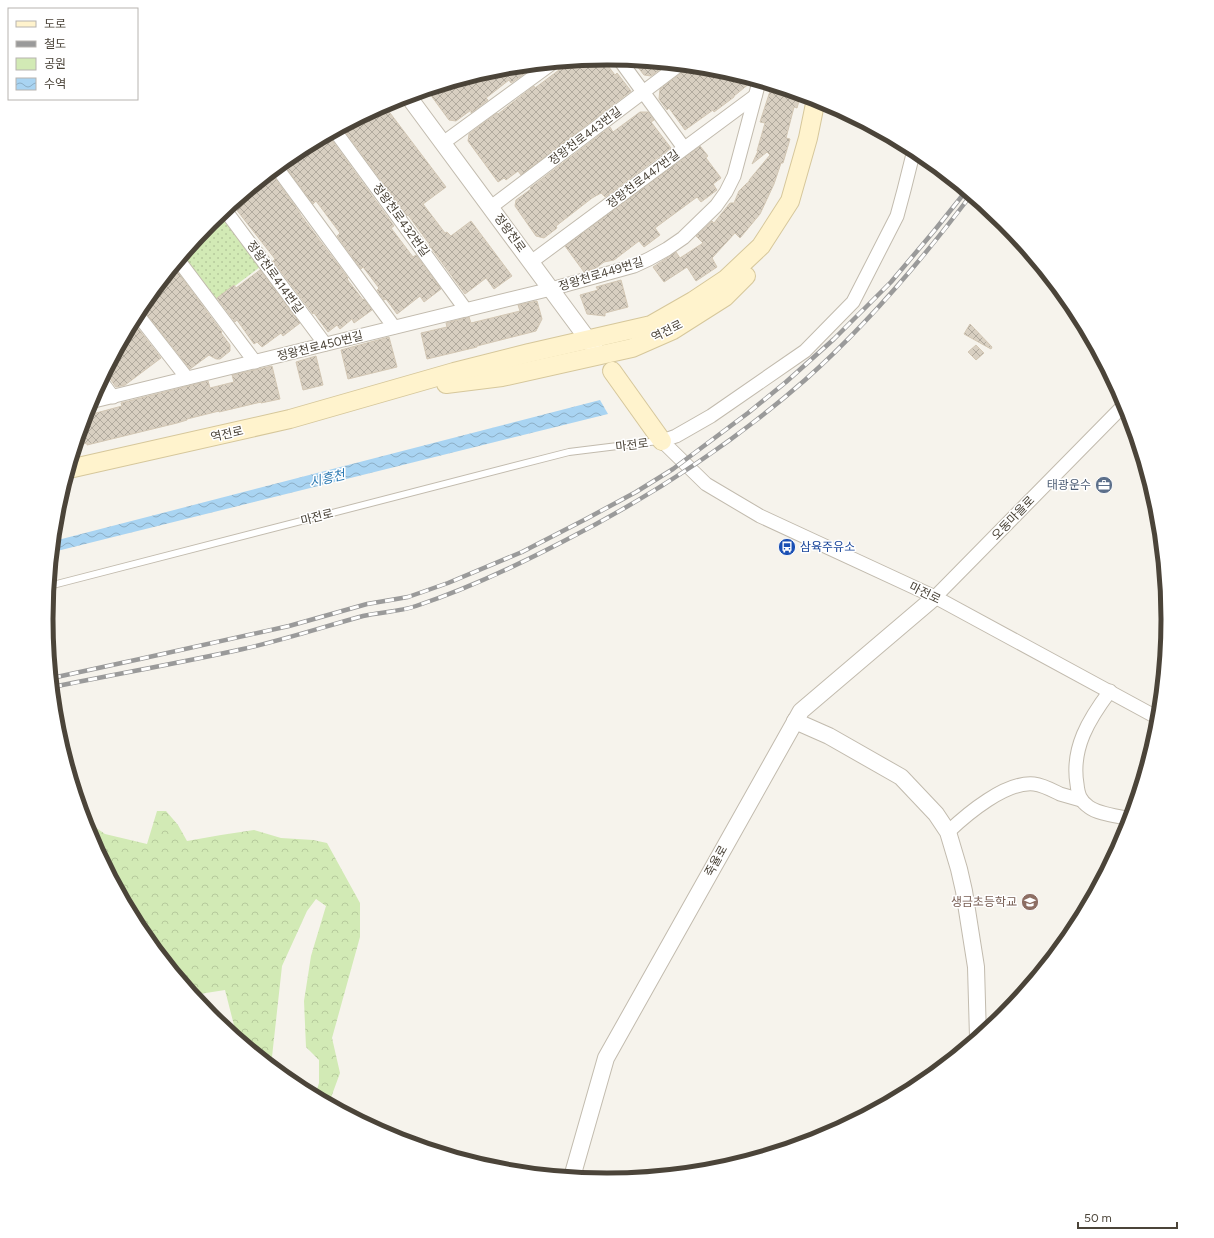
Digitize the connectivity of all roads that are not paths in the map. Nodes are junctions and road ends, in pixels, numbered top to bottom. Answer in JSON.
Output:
{"nodes":[{"id":1,"x":624,"y":65,"type":"edge"},
{"id":2,"x":544,"y":69,"type":"edge"},
{"id":3,"x":673,"y":69,"type":"edge"},
{"id":4,"x":758,"y":86,"type":"edge"},
{"id":5,"x":643,"y":92,"type":"junction"},
{"id":6,"x":755,"y":96,"type":"junction"},
{"id":7,"x":411,"y":101,"type":"edge"},
{"id":8,"x":815,"y":105,"type":"edge"},
{"id":9,"x":824,"y":109,"type":"edge"},
{"id":10,"x":338,"y":135,"type":"edge"},
{"id":11,"x":443,"y":143,"type":"junction"},
{"id":12,"x":684,"y":148,"type":"junction"},
{"id":13,"x":912,"y":156,"type":"edge"},
{"id":14,"x":280,"y":172,"type":"edge"},
{"id":15,"x":491,"y":208,"type":"junction"},
{"id":16,"x":229,"y":214,"type":"edge"},
{"id":17,"x":531,"y":262,"type":"junction"},
{"id":18,"x":181,"y":265,"type":"edge"},
{"id":19,"x":551,"y":289,"type":"junction"},
{"id":20,"x":466,"y":310,"type":"junction"},
{"id":21,"x":141,"y":319,"type":"edge"},
{"id":22,"x":394,"y":327,"type":"junction"},
{"id":23,"x":589,"y":340,"type":"junction"},
{"id":24,"x":325,"y":344,"type":"junction"},
{"id":25,"x":600,"y":355,"type":"junction"},
{"id":26,"x":255,"y":362,"type":"junction"},
{"id":27,"x":612,"y":371,"type":"joint"},
{"id":28,"x":187,"y":378,"type":"junction"},
{"id":29,"x":105,"y":386,"type":"edge"},
{"id":30,"x":383,"y":392,"type":"junction"},
{"id":31,"x":113,"y":397,"type":"junction"},
{"id":32,"x":98,"y":400,"type":"edge"},
{"id":33,"x":1120,"y":409,"type":"edge"},
{"id":34,"x":662,"y":441,"type":"junction"},
{"id":35,"x":74,"y":468,"type":"edge"},
{"id":36,"x":54,"y":585,"type":"edge"},
{"id":37,"x":935,"y":597,"type":"junction"},
{"id":38,"x":1110,"y":691,"type":"junction"},
{"id":39,"x":1152,"y":715,"type":"edge"},
{"id":40,"x":795,"y":721,"type":"junction"},
{"id":41,"x":1081,"y":800,"type":"junction"},
{"id":42,"x":1124,"y":817,"type":"edge"},
{"id":43,"x":948,"y":832,"type":"junction"},
{"id":44,"x":978,"y":1031,"type":"edge"},
{"id":45,"x":573,"y":1172,"type":"edge"}],
"edges":[{"from":1,"to":5,"type":"street"},
{"from":2,"to":11,"type":"street"},
{"from":3,"to":5,"type":"street","name":"정왕천로443번길"},
{"from":4,"to":6,"type":"street","name":"정왕천로449번길"},
{"from":5,"to":12,"type":"street"},
{"from":5,"to":15,"type":"street","name":"정왕천로443번길"},
{"from":6,"to":12,"type":"street","name":"정왕천로447번길"},
{"from":6,"to":19,"type":"street","name":"정왕천로449번길"},
{"from":7,"to":11,"type":"street","name":"정왕천로"},
{"from":8,"to":23,"type":"main road","name":"역전로"},
{"from":9,"to":25,"type":"main road","name":"역전로"},
{"from":10,"to":20,"type":"street","name":"정왕천로432번길"},
{"from":11,"to":15,"type":"street","name":"정왕천로"},
{"from":12,"to":17,"type":"street","name":"정왕천로447번길"},
{"from":13,"to":34,"type":"street"},
{"from":14,"to":22,"type":"street"},
{"from":15,"to":17,"type":"street","name":"정왕천로"},
{"from":16,"to":24,"type":"street","name":"정왕천로414번길"},
{"from":17,"to":19,"type":"street","name":"정왕천로"},
{"from":18,"to":26,"type":"street"},
{"from":19,"to":20,"type":"street","name":"정왕천로450번길"},
{"from":19,"to":23,"type":"street","name":"정왕천로"},
{"from":20,"to":22,"type":"street","name":"정왕천로450번길"},
{"from":21,"to":28,"type":"street"},
{"from":22,"to":24,"type":"street","name":"정왕천로450번길"},
{"from":23,"to":25,"type":"street","name":"정왕천로"},
{"from":23,"to":30,"type":"main road","name":"역전로"},
{"from":24,"to":26,"type":"street","name":"정왕천로450번길"},
{"from":25,"to":27,"type":"street","name":"정왕천로"},
{"from":25,"to":30,"type":"main road","name":"역전로"},
{"from":26,"to":28,"type":"street","name":"정왕천로450번길"},
{"from":27,"to":34,"type":"main road"},
{"from":28,"to":31,"type":"street","name":"정왕천로450번길"},
{"from":29,"to":31,"type":"street"},
{"from":30,"to":35,"type":"main road","name":"역전로"},
{"from":31,"to":32,"type":"street","name":"정왕천로450번길"},
{"from":33,"to":37,"type":"street","name":"오동마을로"},
{"from":34,"to":36,"type":"lane","name":"마전로"},
{"from":34,"to":37,"type":"street","name":"마전로"},
{"from":37,"to":38,"type":"street","name":"마전로"},
{"from":37,"to":40,"type":"street","name":"죽율로"},
{"from":38,"to":39,"type":"street","name":"마전로"},
{"from":38,"to":41,"type":"street"},
{"from":40,"to":43,"type":"street"},
{"from":40,"to":45,"type":"street","name":"죽율로"},
{"from":41,"to":42,"type":"street"},
{"from":41,"to":43,"type":"street"},
{"from":43,"to":44,"type":"street"}]}
